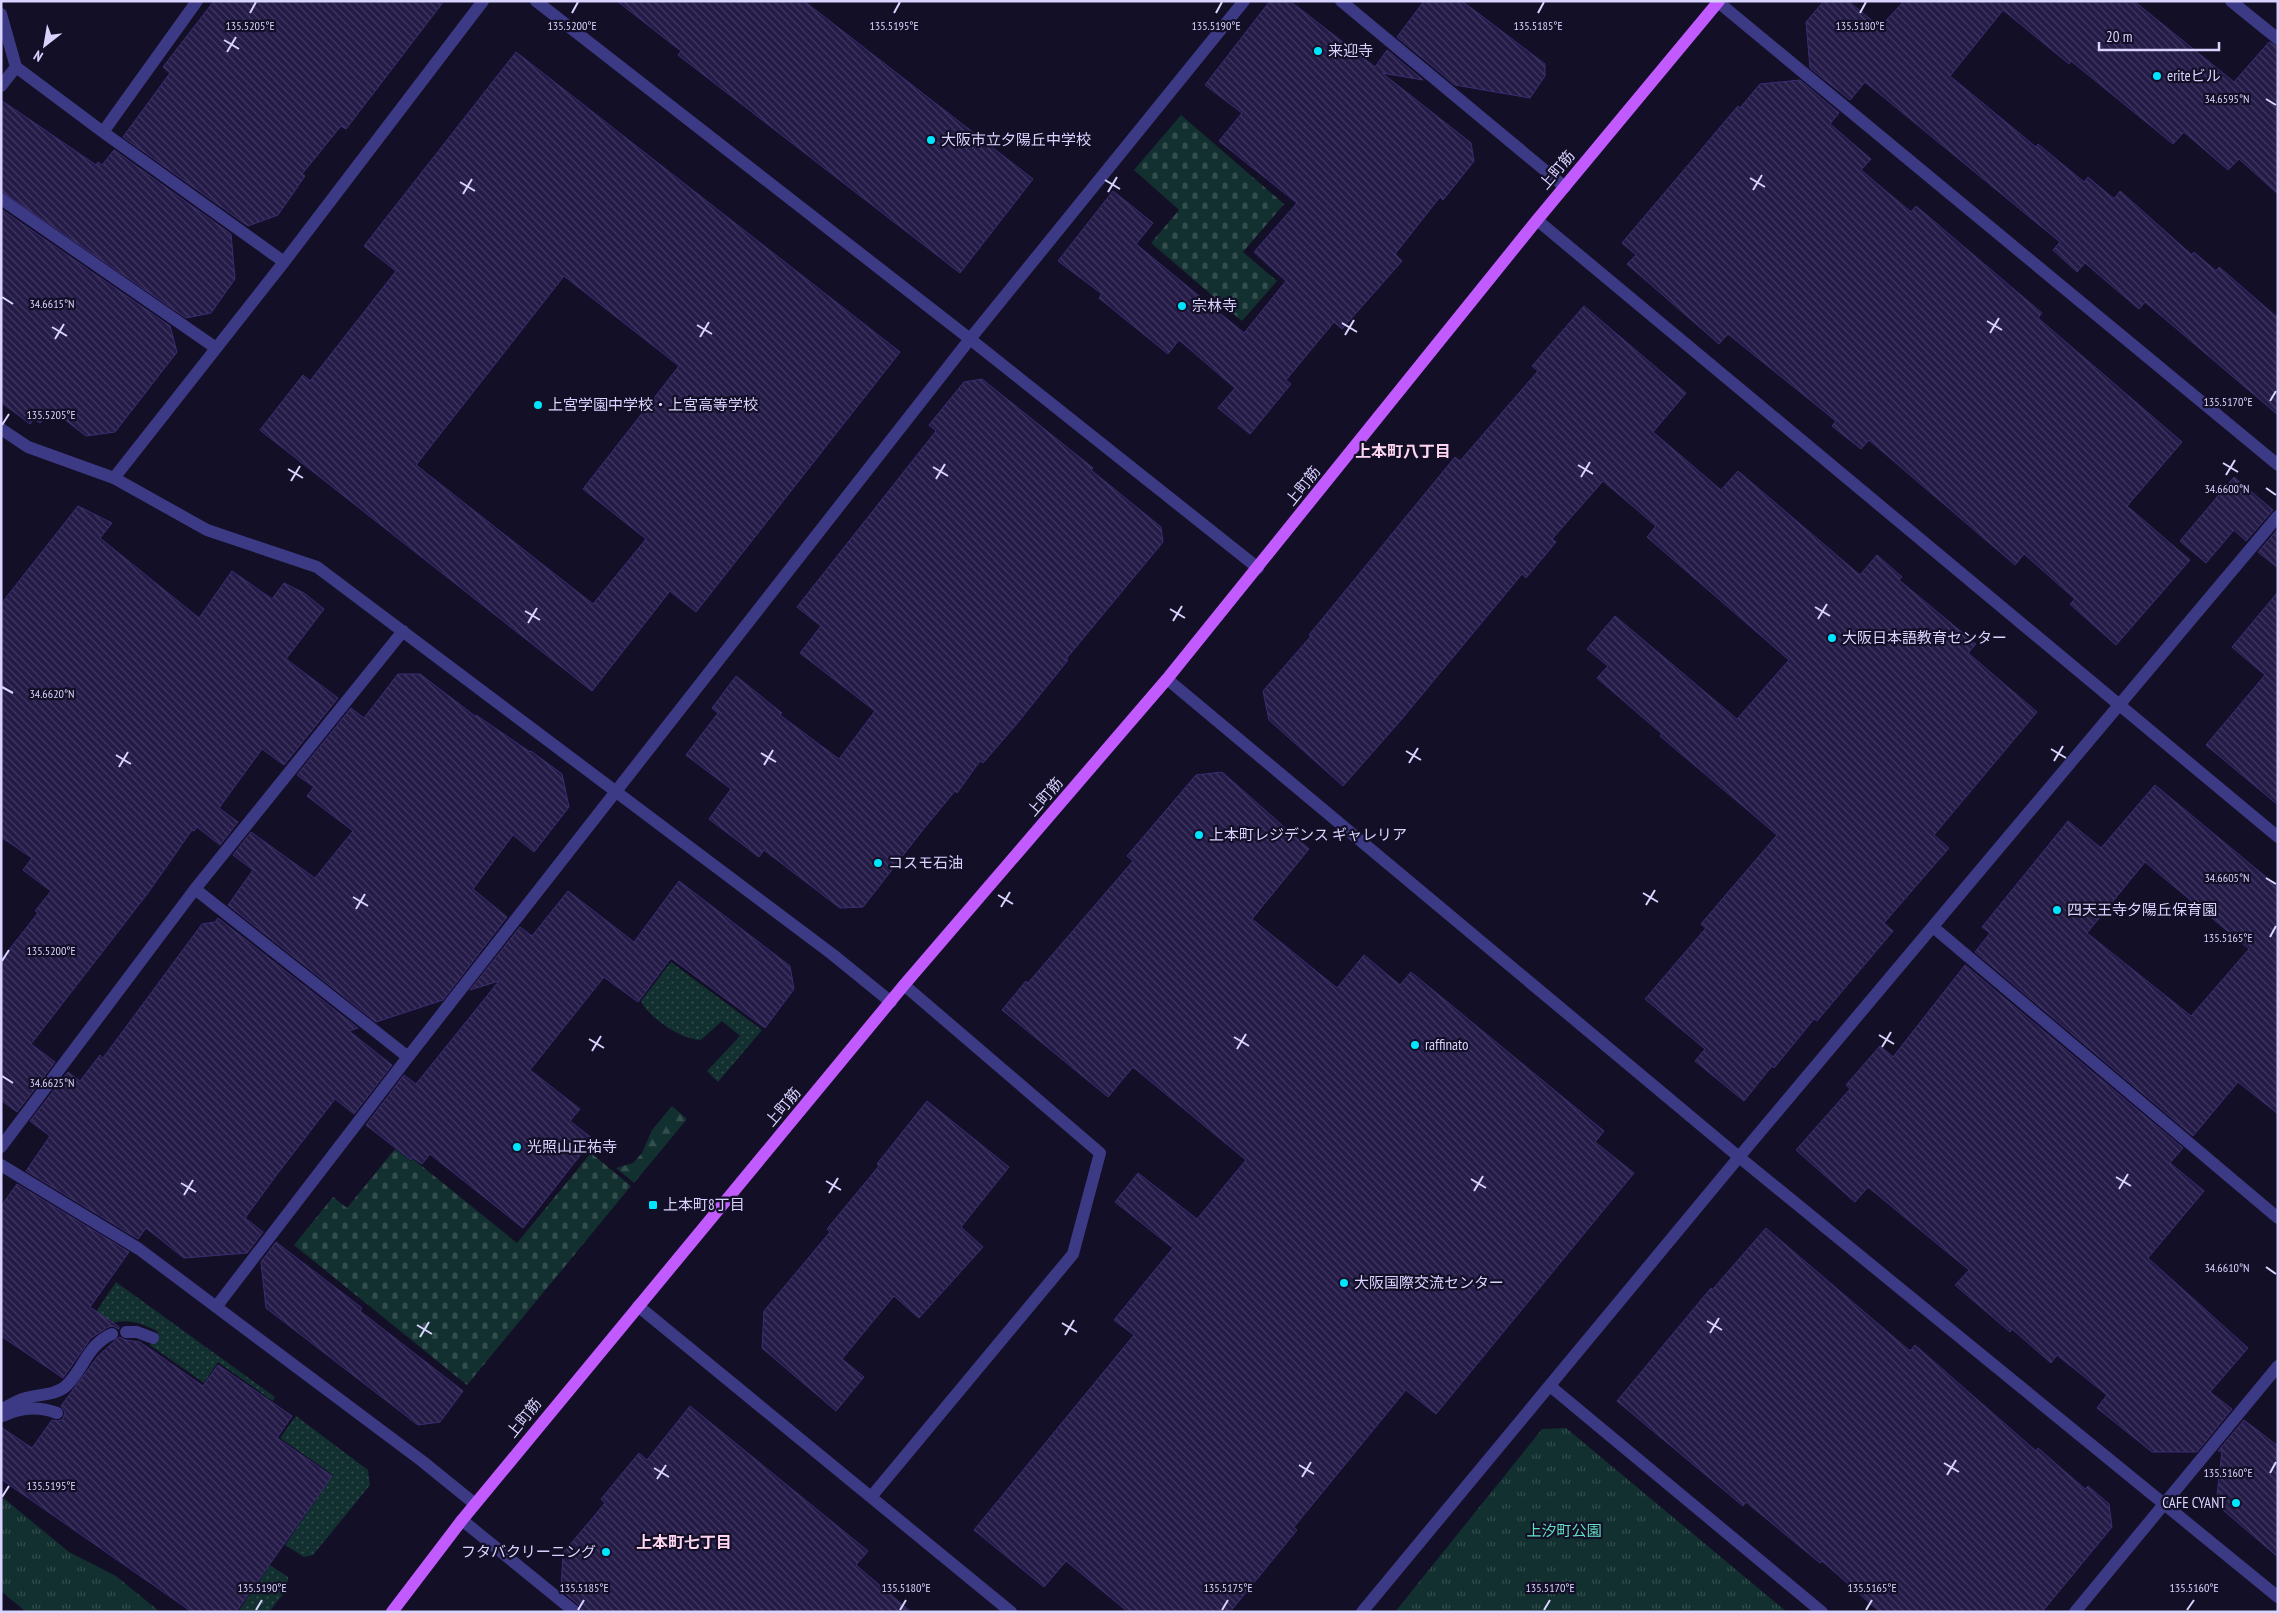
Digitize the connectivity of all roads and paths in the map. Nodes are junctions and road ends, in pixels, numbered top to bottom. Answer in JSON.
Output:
{"nodes":[{"id":1,"x":197,"y":1,"type":"edge"},
{"id":2,"x":483,"y":1,"type":"edge"},
{"id":3,"x":536,"y":1,"type":"edge"},
{"id":4,"x":1244,"y":1,"type":"edge"},
{"id":5,"x":1341,"y":1,"type":"edge"},
{"id":6,"x":2232,"y":1,"type":"edge"},
{"id":7,"x":1718,"y":2,"type":"edge"},
{"id":8,"x":1,"y":14,"type":"edge"},
{"id":9,"x":2278,"y":39,"type":"edge"},
{"id":10,"x":16,"y":67,"type":"junction"},
{"id":11,"x":1,"y":86,"type":"edge"},
{"id":12,"x":103,"y":132,"type":"junction"},
{"id":13,"x":1565,"y":187,"type":"junction"},
{"id":14,"x":1,"y":199,"type":"edge"},
{"id":15,"x":1537,"y":220,"type":"junction"},
{"id":16,"x":284,"y":262,"type":"junction"},
{"id":17,"x":970,"y":339,"type":"junction"},
{"id":18,"x":216,"y":348,"type":"junction"},
{"id":19,"x":1,"y":429,"type":"edge"},
{"id":20,"x":2278,"y":465,"type":"edge"},
{"id":21,"x":114,"y":478,"type":"junction"},
{"id":22,"x":2278,"y":516,"type":"edge"},
{"id":23,"x":1258,"y":568,"type":"junction"},
{"id":24,"x":403,"y":631,"type":"junction"},
{"id":25,"x":1167,"y":679,"type":"junction"},
{"id":26,"x":2120,"y":705,"type":"junction"},
{"id":27,"x":616,"y":792,"type":"junction"},
{"id":28,"x":2278,"y":837,"type":"edge"},
{"id":29,"x":195,"y":890,"type":"junction"},
{"id":30,"x":1933,"y":927,"type":"junction"},
{"id":31,"x":904,"y":985,"type":"junction"},
{"id":32,"x":891,"y":1002,"type":"junction"},
{"id":33,"x":408,"y":1057,"type":"junction"},
{"id":34,"x":1,"y":1147,"type":"edge"},
{"id":35,"x":1739,"y":1157,"type":"junction"},
{"id":36,"x":1,"y":1165,"type":"edge"},
{"id":37,"x":2278,"y":1218,"type":"edge"},
{"id":38,"x":638,"y":1306,"type":"junction"},
{"id":39,"x":216,"y":1307,"type":"junction"},
{"id":40,"x":126,"y":1332,"type":"dead end"},
{"id":41,"x":112,"y":1334,"type":"dead end"},
{"id":42,"x":153,"y":1338,"type":"dead end"},
{"id":43,"x":2278,"y":1366,"type":"edge"},
{"id":44,"x":1550,"y":1386,"type":"junction"},
{"id":45,"x":1,"y":1410,"type":"edge"},
{"id":46,"x":57,"y":1413,"type":"dead end"},
{"id":47,"x":1,"y":1417,"type":"edge"},
{"id":48,"x":871,"y":1497,"type":"junction"},
{"id":49,"x":475,"y":1504,"type":"junction"},
{"id":50,"x":2165,"y":1504,"type":"junction"},
{"id":51,"x":462,"y":1520,"type":"junction"},
{"id":52,"x":2278,"y":1597,"type":"edge"},
{"id":53,"x":392,"y":1612,"type":"edge"},
{"id":54,"x":575,"y":1612,"type":"edge"},
{"id":55,"x":1011,"y":1612,"type":"edge"},
{"id":56,"x":1362,"y":1612,"type":"edge"},
{"id":57,"x":1822,"y":1612,"type":"edge"},
{"id":58,"x":2075,"y":1612,"type":"edge"}],
"edges":[{"from":1,"to":12,"type":"street"},
{"from":2,"to":16,"type":"street"},
{"from":3,"to":17,"type":"street"},
{"from":4,"to":17,"type":"street"},
{"from":5,"to":13,"type":"street"},
{"from":6,"to":9,"type":"street"},
{"from":7,"to":13,"type":"main road","name":"上町筋"},
{"from":7,"to":20,"type":"street"},
{"from":8,"to":10,"type":"street"},
{"from":10,"to":11,"type":"street"},
{"from":10,"to":12,"type":"street"},
{"from":12,"to":16,"type":"street"},
{"from":13,"to":15,"type":"main road","name":"上町筋"},
{"from":14,"to":18,"type":"street"},
{"from":15,"to":23,"type":"main road","name":"上町筋"},
{"from":15,"to":26,"type":"street"},
{"from":16,"to":18,"type":"street"},
{"from":17,"to":23,"type":"street"},
{"from":17,"to":27,"type":"street"},
{"from":18,"to":21,"type":"street"},
{"from":19,"to":21,"type":"street"},
{"from":21,"to":24,"type":"street"},
{"from":22,"to":26,"type":"street"},
{"from":23,"to":25,"type":"main road","name":"上町筋"},
{"from":24,"to":27,"type":"street"},
{"from":24,"to":29,"type":"street"},
{"from":25,"to":31,"type":"main road","name":"上町筋"},
{"from":25,"to":35,"type":"street"},
{"from":26,"to":28,"type":"street"},
{"from":26,"to":30,"type":"street"},
{"from":27,"to":32,"type":"street"},
{"from":27,"to":33,"type":"street"},
{"from":29,"to":33,"type":"street"},
{"from":29,"to":34,"type":"street"},
{"from":30,"to":35,"type":"street"},
{"from":30,"to":37,"type":"street"},
{"from":31,"to":32,"type":"main road","name":"上町筋"},
{"from":31,"to":48,"type":"street"},
{"from":32,"to":38,"type":"main road","name":"上町筋"},
{"from":33,"to":39,"type":"street"},
{"from":35,"to":44,"type":"street"},
{"from":35,"to":50,"type":"street"},
{"from":36,"to":39,"type":"street"},
{"from":38,"to":48,"type":"street"},
{"from":38,"to":49,"type":"main road","name":"上町筋"},
{"from":39,"to":49,"type":"street"},
{"from":40,"to":42,"type":"street"},
{"from":41,"to":45,"type":"street"},
{"from":43,"to":50,"type":"street"},
{"from":44,"to":56,"type":"street"},
{"from":44,"to":57,"type":"street"},
{"from":46,"to":47,"type":"street"},
{"from":48,"to":55,"type":"street"},
{"from":49,"to":51,"type":"main road","name":"上町筋"},
{"from":50,"to":52,"type":"street"},
{"from":50,"to":58,"type":"street"},
{"from":51,"to":53,"type":"main road","name":"上町筋"},
{"from":51,"to":54,"type":"street"}]}
